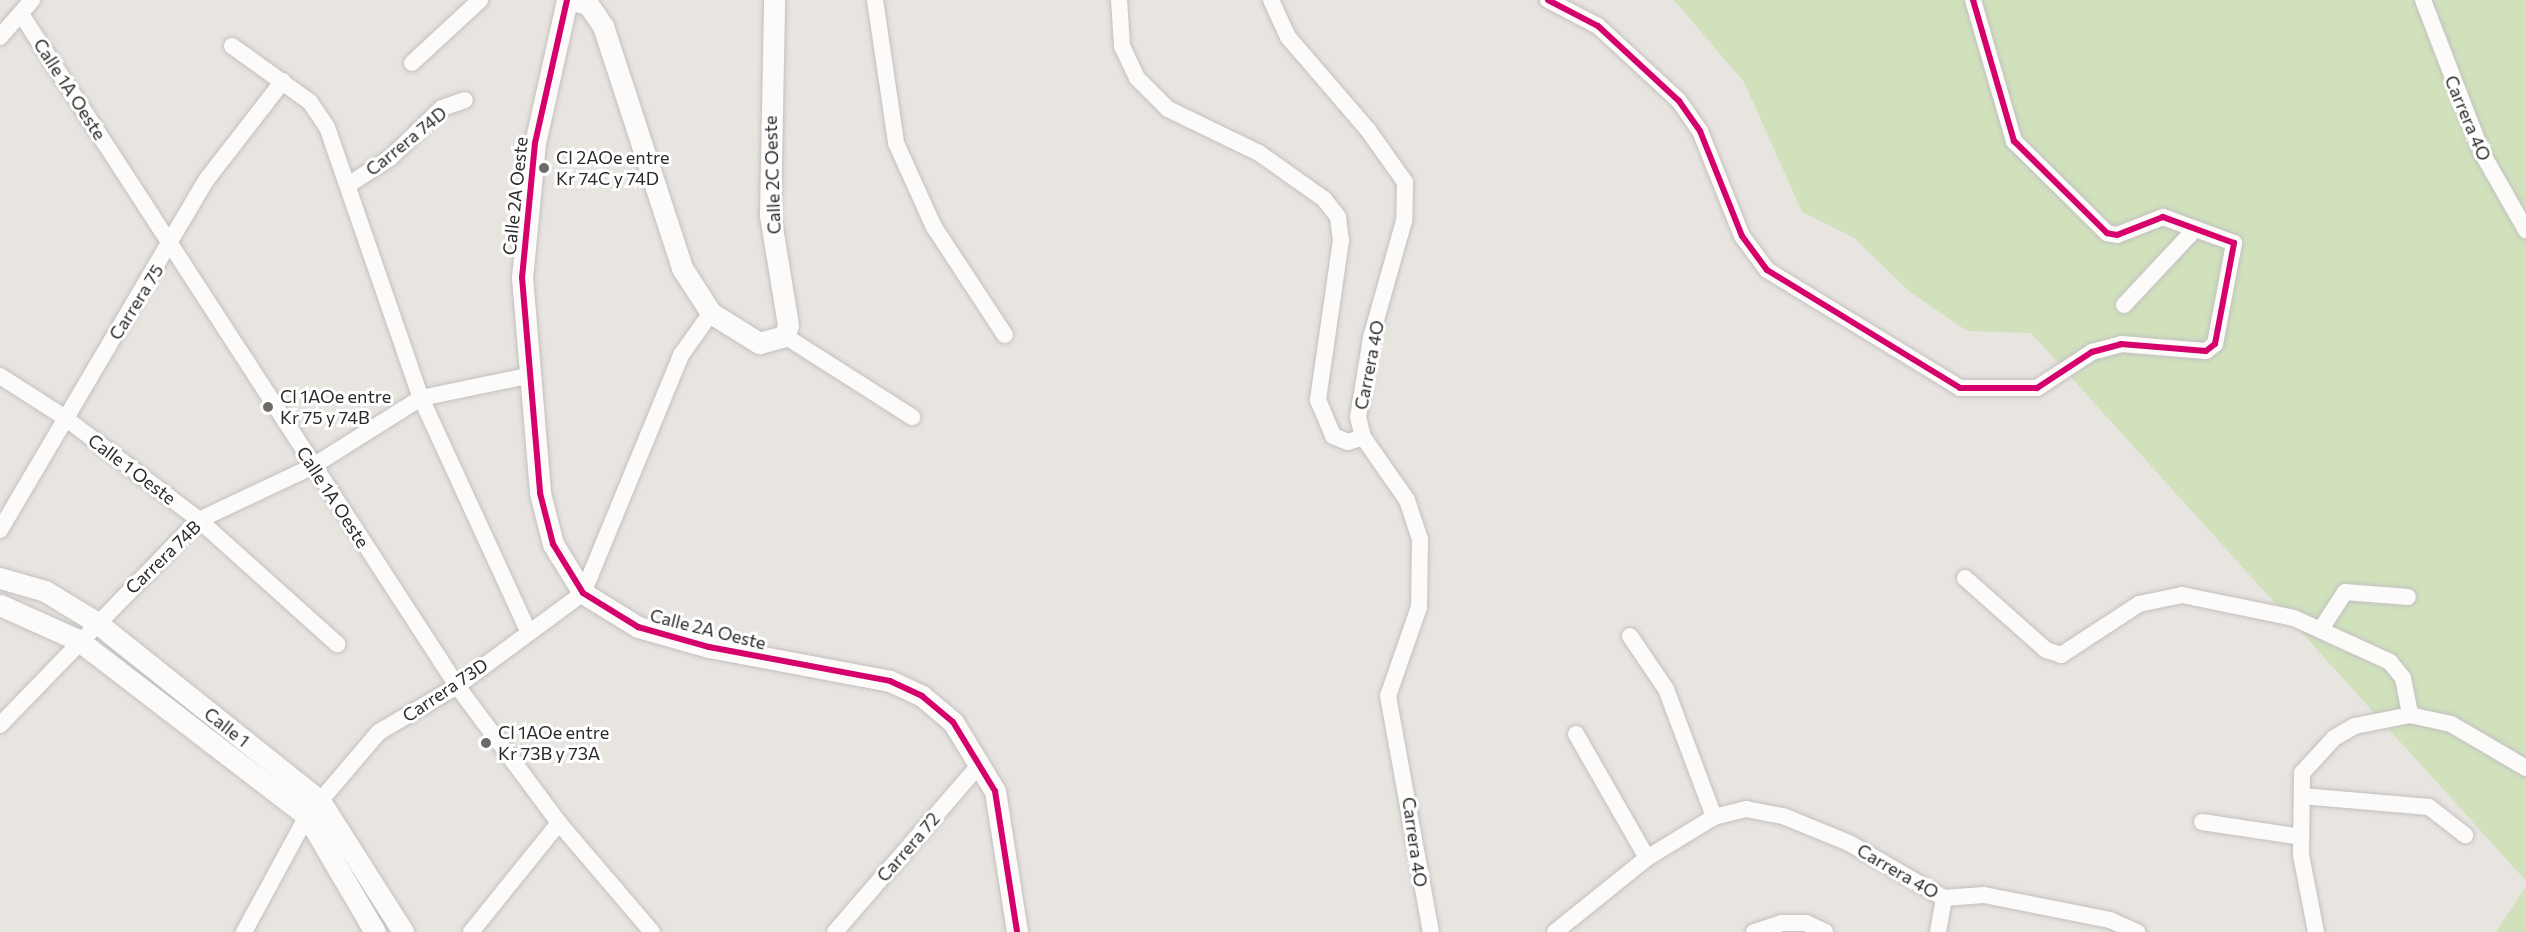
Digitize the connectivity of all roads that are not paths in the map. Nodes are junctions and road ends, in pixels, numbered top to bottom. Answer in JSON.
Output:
{"nodes":[{"id":1,"x":32,"y":0,"type":"edge"},
{"id":2,"x":480,"y":0,"type":"edge"},
{"id":3,"x":567,"y":0,"type":"edge"},
{"id":4,"x":572,"y":0,"type":"edge"},
{"id":5,"x":774,"y":0,"type":"edge"},
{"id":6,"x":875,"y":0,"type":"edge"},
{"id":7,"x":1119,"y":0,"type":"edge"},
{"id":8,"x":1271,"y":0,"type":"edge"},
{"id":9,"x":1548,"y":0,"type":"edge"},
{"id":10,"x":1973,"y":0,"type":"edge"},
{"id":11,"x":2423,"y":0,"type":"edge"},
{"id":12,"x":21,"y":14,"type":"junction"},
{"id":13,"x":0,"y":37,"type":"edge"},
{"id":14,"x":232,"y":46,"type":"dead end"},
{"id":15,"x":412,"y":63,"type":"dead end"},
{"id":16,"x":283,"y":81,"type":"junction"},
{"id":17,"x":465,"y":100,"type":"dead end"},
{"id":18,"x":348,"y":184,"type":"junction"},
{"id":19,"x":2195,"y":229,"type":"junction"},
{"id":20,"x":2526,"y":230,"type":"edge"},
{"id":21,"x":171,"y":246,"type":"junction"},
{"id":22,"x":2124,"y":305,"type":"dead end"},
{"id":23,"x":711,"y":313,"type":"junction"},
{"id":24,"x":1005,"y":335,"type":"dead end"},
{"id":25,"x":785,"y":336,"type":"junction"},
{"id":26,"x":0,"y":376,"type":"edge"},
{"id":27,"x":527,"y":376,"type":"junction"},
{"id":28,"x":421,"y":398,"type":"junction"},
{"id":29,"x":64,"y":417,"type":"junction"},
{"id":30,"x":912,"y":417,"type":"dead end"},
{"id":31,"x":1363,"y":437,"type":"junction"},
{"id":32,"x":313,"y":466,"type":"junction"},
{"id":33,"x":200,"y":520,"type":"junction"},
{"id":34,"x":0,"y":530,"type":"edge"},
{"id":35,"x":0,"y":578,"type":"edge"},
{"id":36,"x":1965,"y":578,"type":"dead end"},
{"id":37,"x":583,"y":593,"type":"junction"},
{"id":38,"x":2408,"y":597,"type":"dead end"},
{"id":39,"x":0,"y":605,"type":"edge"},
{"id":40,"x":96,"y":622,"type":"junction"},
{"id":41,"x":2321,"y":628,"type":"junction"},
{"id":42,"x":528,"y":631,"type":"junction"},
{"id":43,"x":1630,"y":636,"type":"dead end"},
{"id":44,"x":78,"y":640,"type":"junction"},
{"id":45,"x":337,"y":644,"type":"dead end"},
{"id":46,"x":457,"y":686,"type":"junction"},
{"id":47,"x":2410,"y":715,"type":"junction"},
{"id":48,"x":0,"y":725,"type":"edge"},
{"id":49,"x":1576,"y":734,"type":"dead end"},
{"id":50,"x":981,"y":763,"type":"junction"},
{"id":51,"x":2526,"y":768,"type":"edge"},
{"id":52,"x":2302,"y":796,"type":"junction"},
{"id":53,"x":314,"y":808,"type":"junction"},
{"id":54,"x":1714,"y":816,"type":"junction"},
{"id":55,"x":2202,"y":822,"type":"dead end"},
{"id":56,"x":559,"y":823,"type":"junction"},
{"id":57,"x":2465,"y":835,"type":"dead end"},
{"id":58,"x":2301,"y":837,"type":"junction"},
{"id":59,"x":1647,"y":858,"type":"junction"},
{"id":60,"x":1944,"y":898,"type":"junction"},
{"id":61,"x":244,"y":932,"type":"edge"},
{"id":62,"x":375,"y":932,"type":"edge"},
{"id":63,"x":403,"y":932,"type":"edge"},
{"id":64,"x":471,"y":932,"type":"edge"},
{"id":65,"x":652,"y":932,"type":"edge"},
{"id":66,"x":836,"y":932,"type":"edge"},
{"id":67,"x":1017,"y":932,"type":"edge"},
{"id":68,"x":1431,"y":932,"type":"edge"},
{"id":69,"x":1555,"y":932,"type":"edge"},
{"id":70,"x":1754,"y":932,"type":"edge"},
{"id":71,"x":1825,"y":932,"type":"edge"},
{"id":72,"x":1938,"y":932,"type":"edge"},
{"id":73,"x":2137,"y":932,"type":"edge"},
{"id":74,"x":2316,"y":932,"type":"edge"}],
"edges":[{"from":1,"to":12,"type":"street"},
{"from":2,"to":15,"type":"street"},
{"from":3,"to":27,"type":"street","name":"Calle 2A Oeste"},
{"from":4,"to":23,"type":"street"},
{"from":5,"to":25,"type":"street","name":"Calle 2C Oeste"},
{"from":6,"to":24,"type":"street"},
{"from":7,"to":31,"type":"street"},
{"from":8,"to":31,"type":"street","name":"Carrera 4O"},
{"from":9,"to":19,"type":"street"},
{"from":10,"to":19,"type":"street"},
{"from":11,"to":20,"type":"street","name":"Carrera 4O"},
{"from":12,"to":13,"type":"street"},
{"from":12,"to":21,"type":"street","name":"Calle 1A Oeste"},
{"from":14,"to":16,"type":"street"},
{"from":16,"to":18,"type":"street"},
{"from":16,"to":21,"type":"street","name":"Carrera 75"},
{"from":17,"to":18,"type":"street","name":"Carrera 74D"},
{"from":18,"to":28,"type":"street"},
{"from":19,"to":22,"type":"street"},
{"from":21,"to":29,"type":"street","name":"Carrera 75"},
{"from":21,"to":32,"type":"street","name":"Calle 1A Oeste"},
{"from":23,"to":25,"type":"street"},
{"from":23,"to":37,"type":"street"},
{"from":25,"to":30,"type":"street"},
{"from":26,"to":29,"type":"street","name":"Calle 1 Oeste"},
{"from":27,"to":28,"type":"street","name":"Carrera 74B"},
{"from":27,"to":37,"type":"street","name":"Calle 2A Oeste"},
{"from":28,"to":32,"type":"street","name":"Carrera 74B"},
{"from":28,"to":42,"type":"street"},
{"from":29,"to":33,"type":"street","name":"Calle 1 Oeste"},
{"from":29,"to":34,"type":"street","name":"Carrera 75"},
{"from":31,"to":68,"type":"street","name":"Carrera 4O"},
{"from":32,"to":33,"type":"street","name":"Carrera 74B"},
{"from":32,"to":46,"type":"street","name":"Calle 1A Oeste"},
{"from":33,"to":40,"type":"street","name":"Carrera 74B"},
{"from":33,"to":45,"type":"street","name":"Calle 1 Oeste"},
{"from":35,"to":40,"type":"street","name":"Calle 1"},
{"from":36,"to":41,"type":"street"},
{"from":37,"to":42,"type":"street","name":"Carrera 73D"},
{"from":37,"to":50,"type":"street","name":"Calle 2A Oeste"},
{"from":38,"to":41,"type":"street"},
{"from":39,"to":44,"type":"street","name":"Calle 1"},
{"from":40,"to":44,"type":"street","name":"Carrera 74B"},
{"from":40,"to":53,"type":"street","name":"Calle 1"},
{"from":41,"to":47,"type":"street"},
{"from":42,"to":46,"type":"street","name":"Carrera 73D"},
{"from":43,"to":54,"type":"street"},
{"from":44,"to":48,"type":"street","name":"Carrera 74B"},
{"from":44,"to":53,"type":"street","name":"Calle 1"},
{"from":46,"to":53,"type":"street","name":"Carrera 73D"},
{"from":46,"to":56,"type":"street","name":"Calle 1A Oeste"},
{"from":47,"to":51,"type":"street"},
{"from":47,"to":52,"type":"street"},
{"from":49,"to":59,"type":"street"},
{"from":50,"to":66,"type":"street","name":"Carrera 72"},
{"from":50,"to":67,"type":"street","name":"Calle 2A Oeste"},
{"from":52,"to":57,"type":"street"},
{"from":52,"to":58,"type":"street"},
{"from":53,"to":61,"type":"street","name":"Carrera 73D"},
{"from":53,"to":62,"type":"street","name":"Calle 1"},
{"from":53,"to":63,"type":"street","name":"Calle 1"},
{"from":54,"to":59,"type":"street","name":"Carrera 4O"},
{"from":54,"to":60,"type":"street","name":"Carrera 4O"},
{"from":55,"to":58,"type":"street"},
{"from":56,"to":64,"type":"street"},
{"from":56,"to":65,"type":"street","name":"Calle 1A Oeste"},
{"from":58,"to":74,"type":"street"},
{"from":59,"to":69,"type":"street","name":"Carrera 4O"},
{"from":60,"to":72,"type":"street"},
{"from":60,"to":73,"type":"street","name":"Carrera 4O"},
{"from":70,"to":71,"type":"street"}]}
